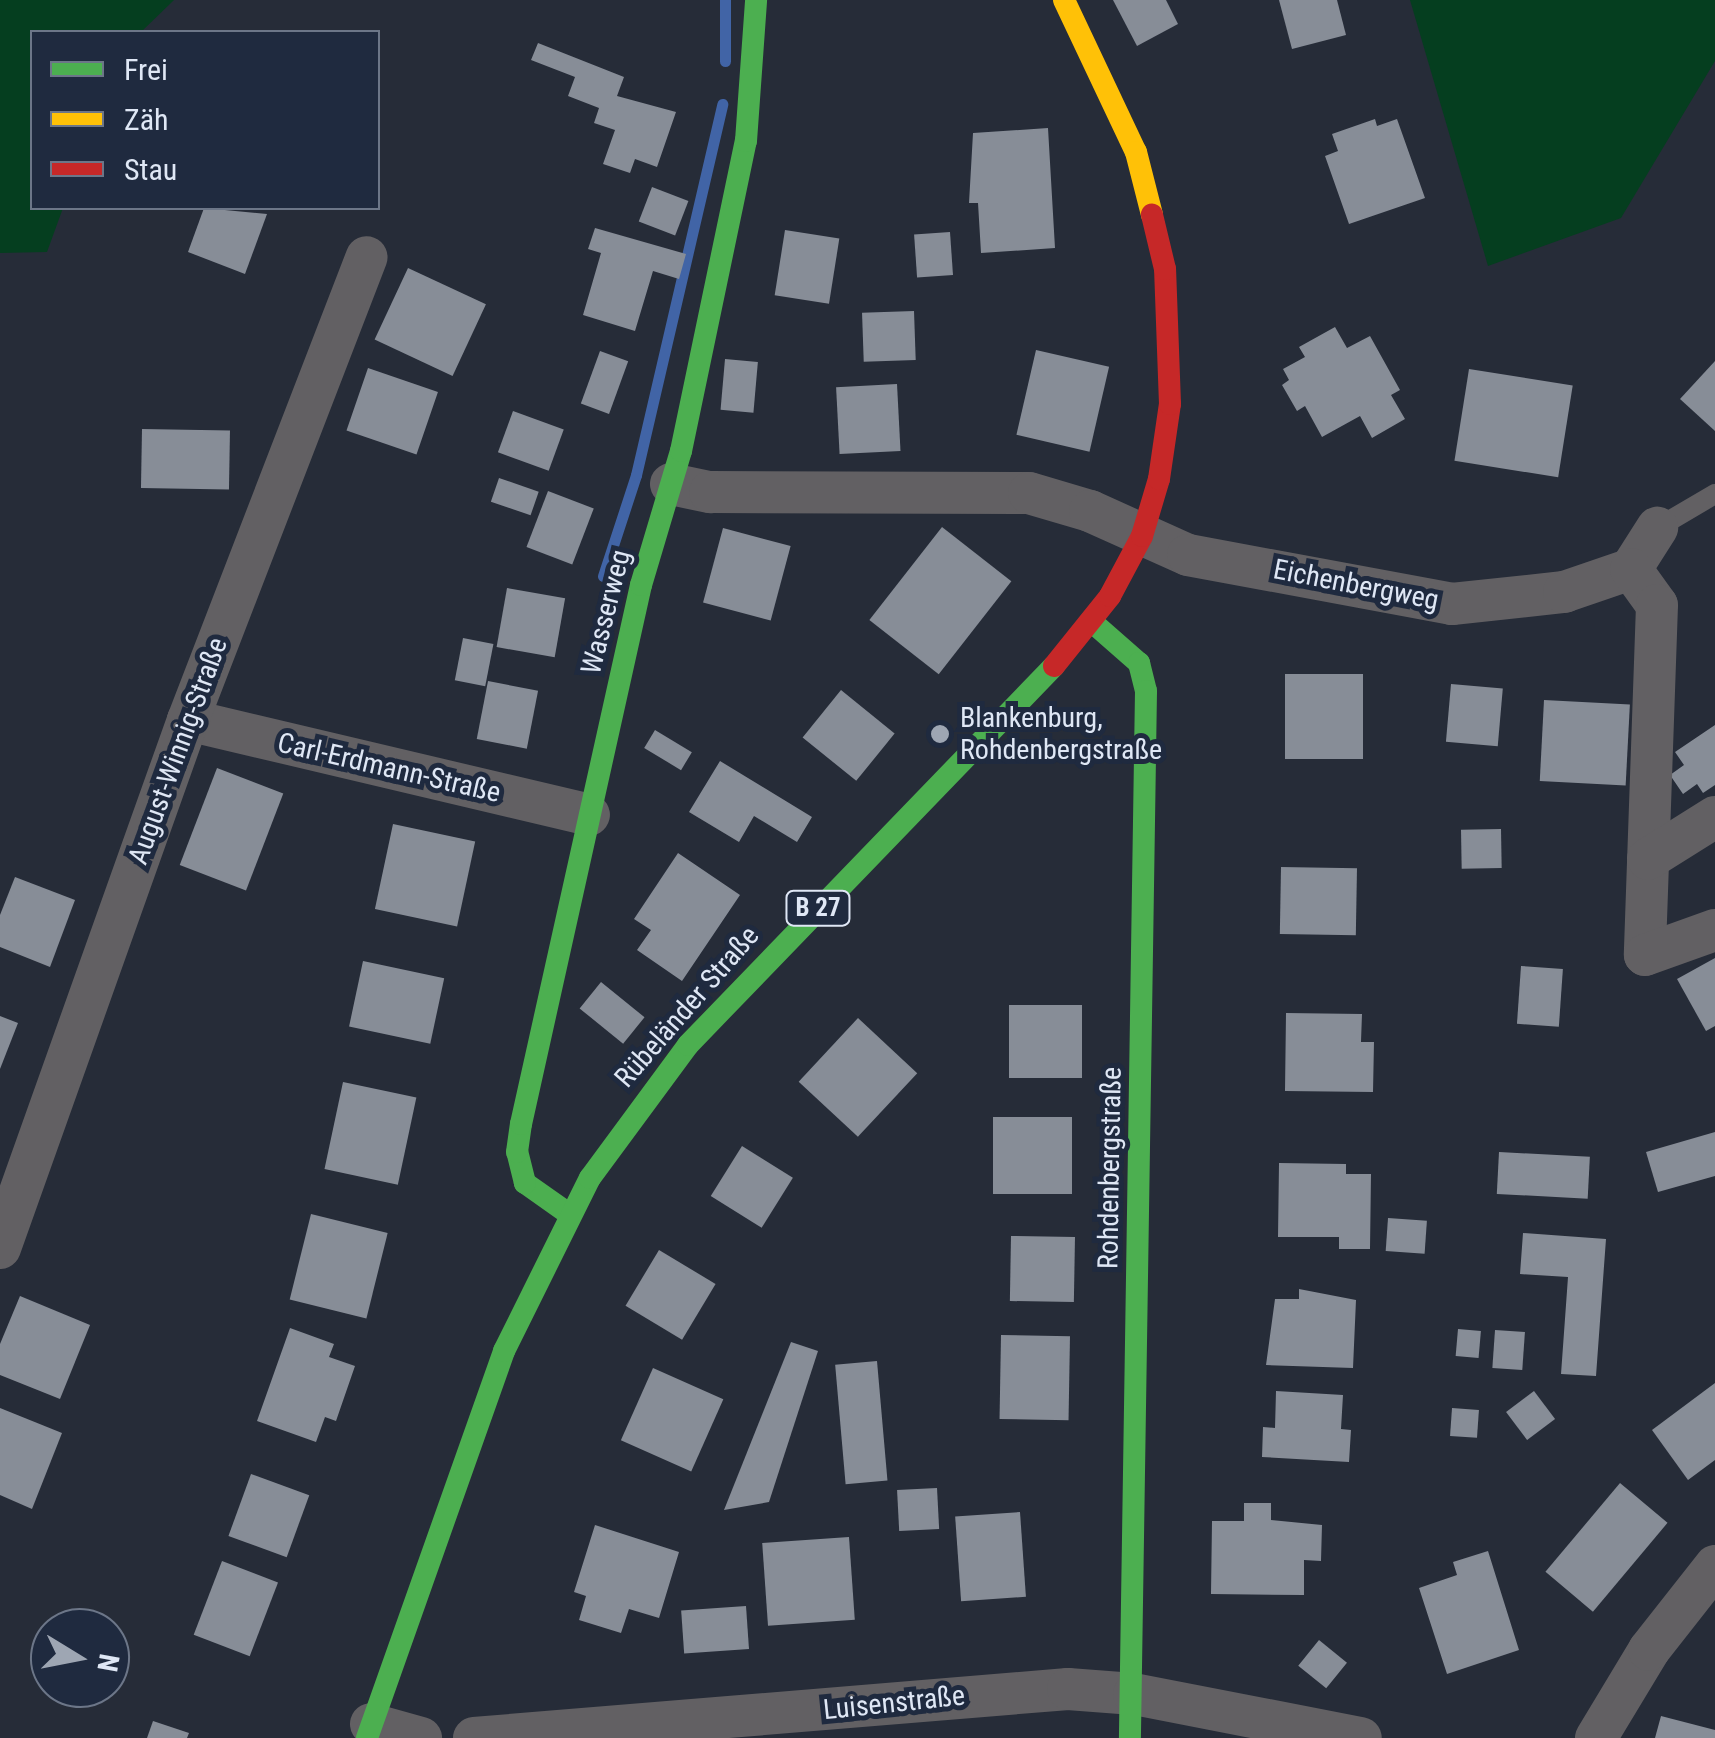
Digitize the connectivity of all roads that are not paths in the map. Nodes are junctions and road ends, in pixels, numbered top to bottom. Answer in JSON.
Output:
{"nodes":[{"id":1,"x":756,"y":0,"type":"edge"},
{"id":2,"x":1064,"y":0,"type":"edge"},
{"id":3,"x":366,"y":257,"type":"dead end"},
{"id":4,"x":671,"y":484,"type":"junction"},
{"id":5,"x":1715,"y":494,"type":"edge"},
{"id":6,"x":1657,"y":528,"type":"joint"},
{"id":7,"x":1142,"y":536,"type":"junction"},
{"id":8,"x":1631,"y":569,"type":"junction"},
{"id":9,"x":1091,"y":622,"type":"junction"},
{"id":10,"x":188,"y":720,"type":"junction"},
{"id":11,"x":589,"y":815,"type":"junction"},
{"id":12,"x":1715,"y":817,"type":"edge"},
{"id":13,"x":1648,"y":859,"type":"junction"},
{"id":14,"x":1715,"y":930,"type":"edge"},
{"id":15,"x":569,"y":1214,"type":"junction"},
{"id":16,"x":0,"y":1248,"type":"edge"},
{"id":17,"x":1715,"y":1566,"type":"edge"},
{"id":18,"x":1134,"y":1694,"type":"junction"},
{"id":19,"x":369,"y":1731,"type":"edge"},
{"id":20,"x":421,"y":1738,"type":"edge"},
{"id":21,"x":474,"y":1738,"type":"edge"},
{"id":22,"x":1130,"y":1738,"type":"edge"},
{"id":23,"x":1361,"y":1738,"type":"edge"},
{"id":24,"x":1596,"y":1738,"type":"edge"}],
"edges":[{"from":1,"to":4,"type":"street","name":"Wasserweg"},
{"from":2,"to":7,"type":"street","name":"Rübeländer Straße","number":"B 27"},
{"from":3,"to":10,"type":"street","name":"August-Winnig-Straße"},
{"from":4,"to":7,"type":"street","name":"Eichenbergweg"},
{"from":4,"to":11,"type":"street","name":"Wasserweg"},
{"from":5,"to":6,"type":"lane"},
{"from":6,"to":8,"type":"street"},
{"from":7,"to":8,"type":"street","name":"Eichenbergweg"},
{"from":7,"to":9,"type":"street","name":"Rübeländer Straße","number":"B 27"},
{"from":8,"to":13,"type":"street"},
{"from":9,"to":15,"type":"street","name":"Rübeländer Straße","number":"B 27"},
{"from":9,"to":18,"type":"street","name":"Rohdenbergstraße"},
{"from":10,"to":11,"type":"street","name":"Carl-Erdmann-Straße"},
{"from":10,"to":16,"type":"street","name":"August-Winnig-Straße"},
{"from":11,"to":15,"type":"street","name":"Wasserweg"},
{"from":12,"to":13,"type":"street"},
{"from":13,"to":14,"type":"street"},
{"from":15,"to":19,"type":"street","name":"Rübeländer Straße","number":"B 27"},
{"from":17,"to":24,"type":"street"},
{"from":18,"to":21,"type":"street","name":"Luisenstraße"},
{"from":18,"to":22,"type":"street","name":"Rohdenbergstraße"},
{"from":18,"to":23,"type":"street","name":"Luisenstraße"},
{"from":19,"to":20,"type":"street"}]}
